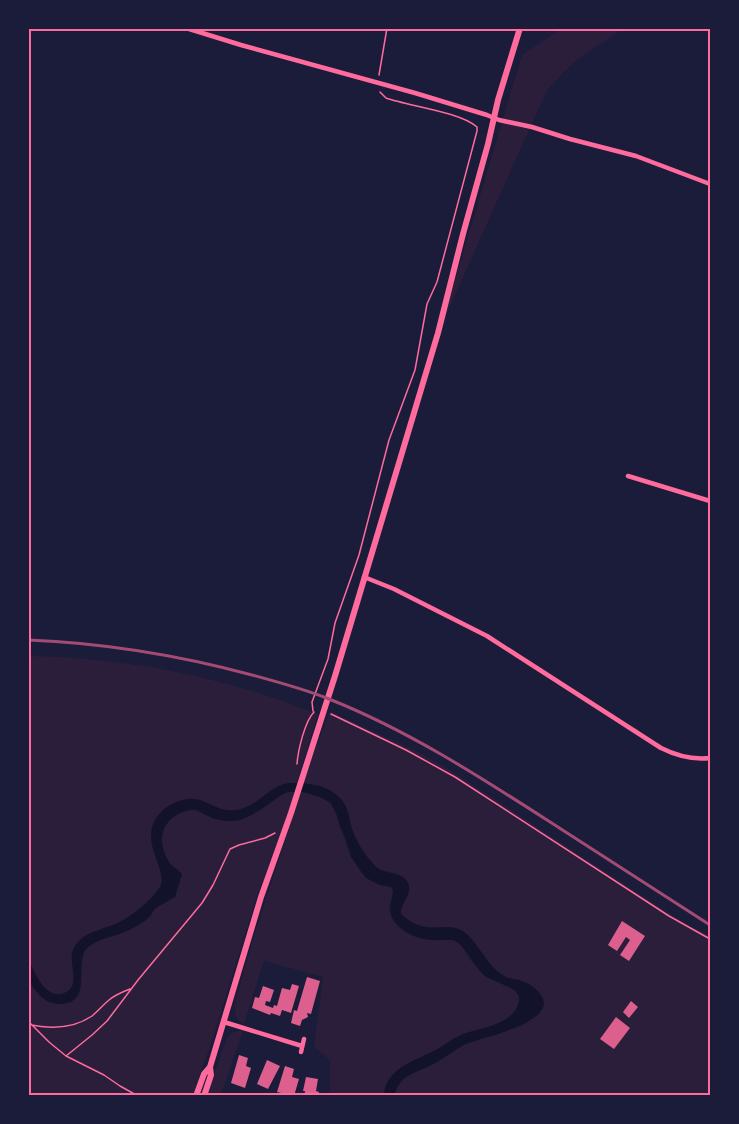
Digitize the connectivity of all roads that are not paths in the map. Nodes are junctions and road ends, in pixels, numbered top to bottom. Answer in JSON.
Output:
{"nodes":[{"id":1,"x":186,"y":28,"type":"edge"},
{"id":2,"x":520,"y":28,"type":"edge"},
{"id":3,"x":494,"y":118,"type":"junction"},
{"id":4,"x":711,"y":184,"type":"edge"},
{"id":5,"x":628,"y":476,"type":"dead end"},
{"id":6,"x":711,"y":501,"type":"edge"},
{"id":7,"x":364,"y":577,"type":"junction"},
{"id":8,"x":711,"y":759,"type":"edge"},
{"id":9,"x":224,"y":1022,"type":"junction"},
{"id":10,"x":304,"y":1039,"type":"dead end"},
{"id":11,"x":302,"y":1046,"type":"junction"},
{"id":12,"x":301,"y":1052,"type":"dead end"},
{"id":13,"x":210,"y":1067,"type":"junction"},
{"id":14,"x":196,"y":1095,"type":"edge"},
{"id":15,"x":204,"y":1095,"type":"edge"}],
"edges":[{"from":1,"to":3,"type":"street"},
{"from":2,"to":3,"type":"street"},
{"from":3,"to":4,"type":"street"},
{"from":3,"to":7,"type":"street"},
{"from":5,"to":6,"type":"street"},
{"from":7,"to":8,"type":"street"},
{"from":7,"to":9,"type":"street"},
{"from":9,"to":11,"type":"street"},
{"from":9,"to":13,"type":"street"},
{"from":10,"to":11,"type":"street"},
{"from":11,"to":12,"type":"street"},
{"from":13,"to":14,"type":"street"},
{"from":13,"to":15,"type":"street"}]}
